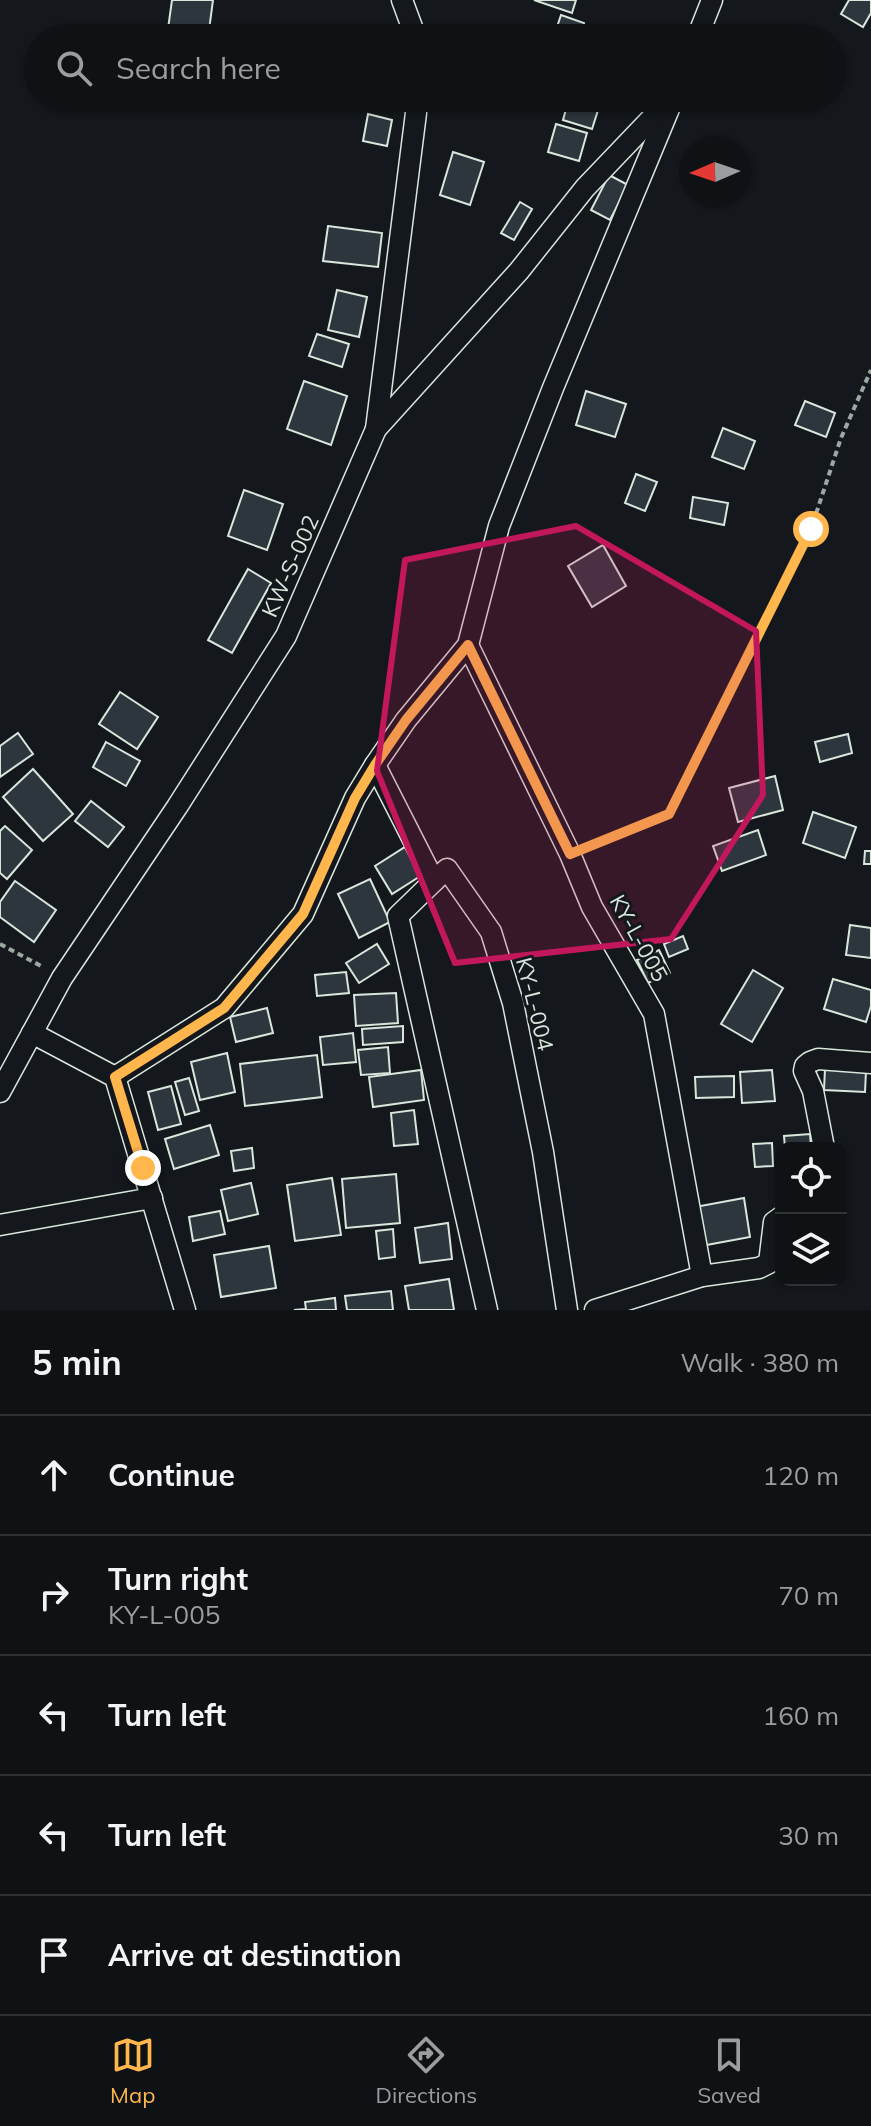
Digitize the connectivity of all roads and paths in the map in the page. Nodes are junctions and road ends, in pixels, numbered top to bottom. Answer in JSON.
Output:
{"nodes":[{"id":1,"x":402,"y":0,"type":"edge"},
{"id":2,"x":712,"y":0,"type":"edge"},
{"id":3,"x":411,"y":24,"type":"edge"},
{"id":4,"x":703,"y":24,"type":"edge"},
{"id":5,"x":416,"y":112,"type":"edge"},
{"id":6,"x":658,"y":112,"type":"edge"},
{"id":7,"x":666,"y":112,"type":"edge"},
{"id":8,"x":871,"y":370,"type":"edge"},
{"id":9,"x":376,"y":429,"type":"junction"},
{"id":10,"x":468,"y":645,"type":"junction"},
{"id":11,"x":375,"y":765,"type":"junction"},
{"id":12,"x":570,"y":854,"type":"junction"},
{"id":13,"x":434,"y":881,"type":"junction"},
{"id":14,"x":0,"y":944,"type":"edge"},
{"id":15,"x":62,"y":978,"type":"junction"},
{"id":16,"x":32,"y":1033,"type":"junction"},
{"id":17,"x":871,"y":1063,"type":"edge"},
{"id":18,"x":115,"y":1077,"type":"junction"},
{"id":19,"x":0,"y":1092,"type":"edge"},
{"id":20,"x":823,"y":1142,"type":"edge"},
{"id":21,"x":152,"y":1198,"type":"junction"},
{"id":22,"x":775,"y":1221,"type":"edge"},
{"id":23,"x":0,"y":1225,"type":"edge"},
{"id":24,"x":702,"y":1276,"type":"junction"},
{"id":25,"x":185,"y":1310,"type":"edge"},
{"id":26,"x":487,"y":1310,"type":"edge"},
{"id":27,"x":567,"y":1310,"type":"edge"},
{"id":28,"x":595,"y":1310,"type":"edge"}],
"edges":[{"from":1,"to":3,"type":"street"},
{"from":2,"to":4,"type":"street"},
{"from":5,"to":9,"type":"street"},
{"from":6,"to":9,"type":"street","name":"KW-S-002"},
{"from":7,"to":10,"type":"street"},
{"from":8,"to":12,"type":"path"},
{"from":9,"to":15,"type":"street","name":"KW-S-002"},
{"from":10,"to":11,"type":"street"},
{"from":10,"to":12,"type":"street","name":"KY-L-005"},
{"from":11,"to":13,"type":"street"},
{"from":11,"to":18,"type":"street"},
{"from":12,"to":24,"type":"street","name":"KY-L-005"},
{"from":13,"to":26,"type":"street"},
{"from":13,"to":27,"type":"street","name":"KY-L-004"},
{"from":14,"to":15,"type":"path"},
{"from":15,"to":16,"type":"street","name":"KW-S-002"},
{"from":16,"to":18,"type":"street"},
{"from":16,"to":19,"type":"street","name":"KW-S-002"},
{"from":17,"to":20,"type":"street"},
{"from":18,"to":21,"type":"street"},
{"from":21,"to":23,"type":"street"},
{"from":21,"to":25,"type":"street"},
{"from":22,"to":24,"type":"street"},
{"from":24,"to":28,"type":"street"}]}
